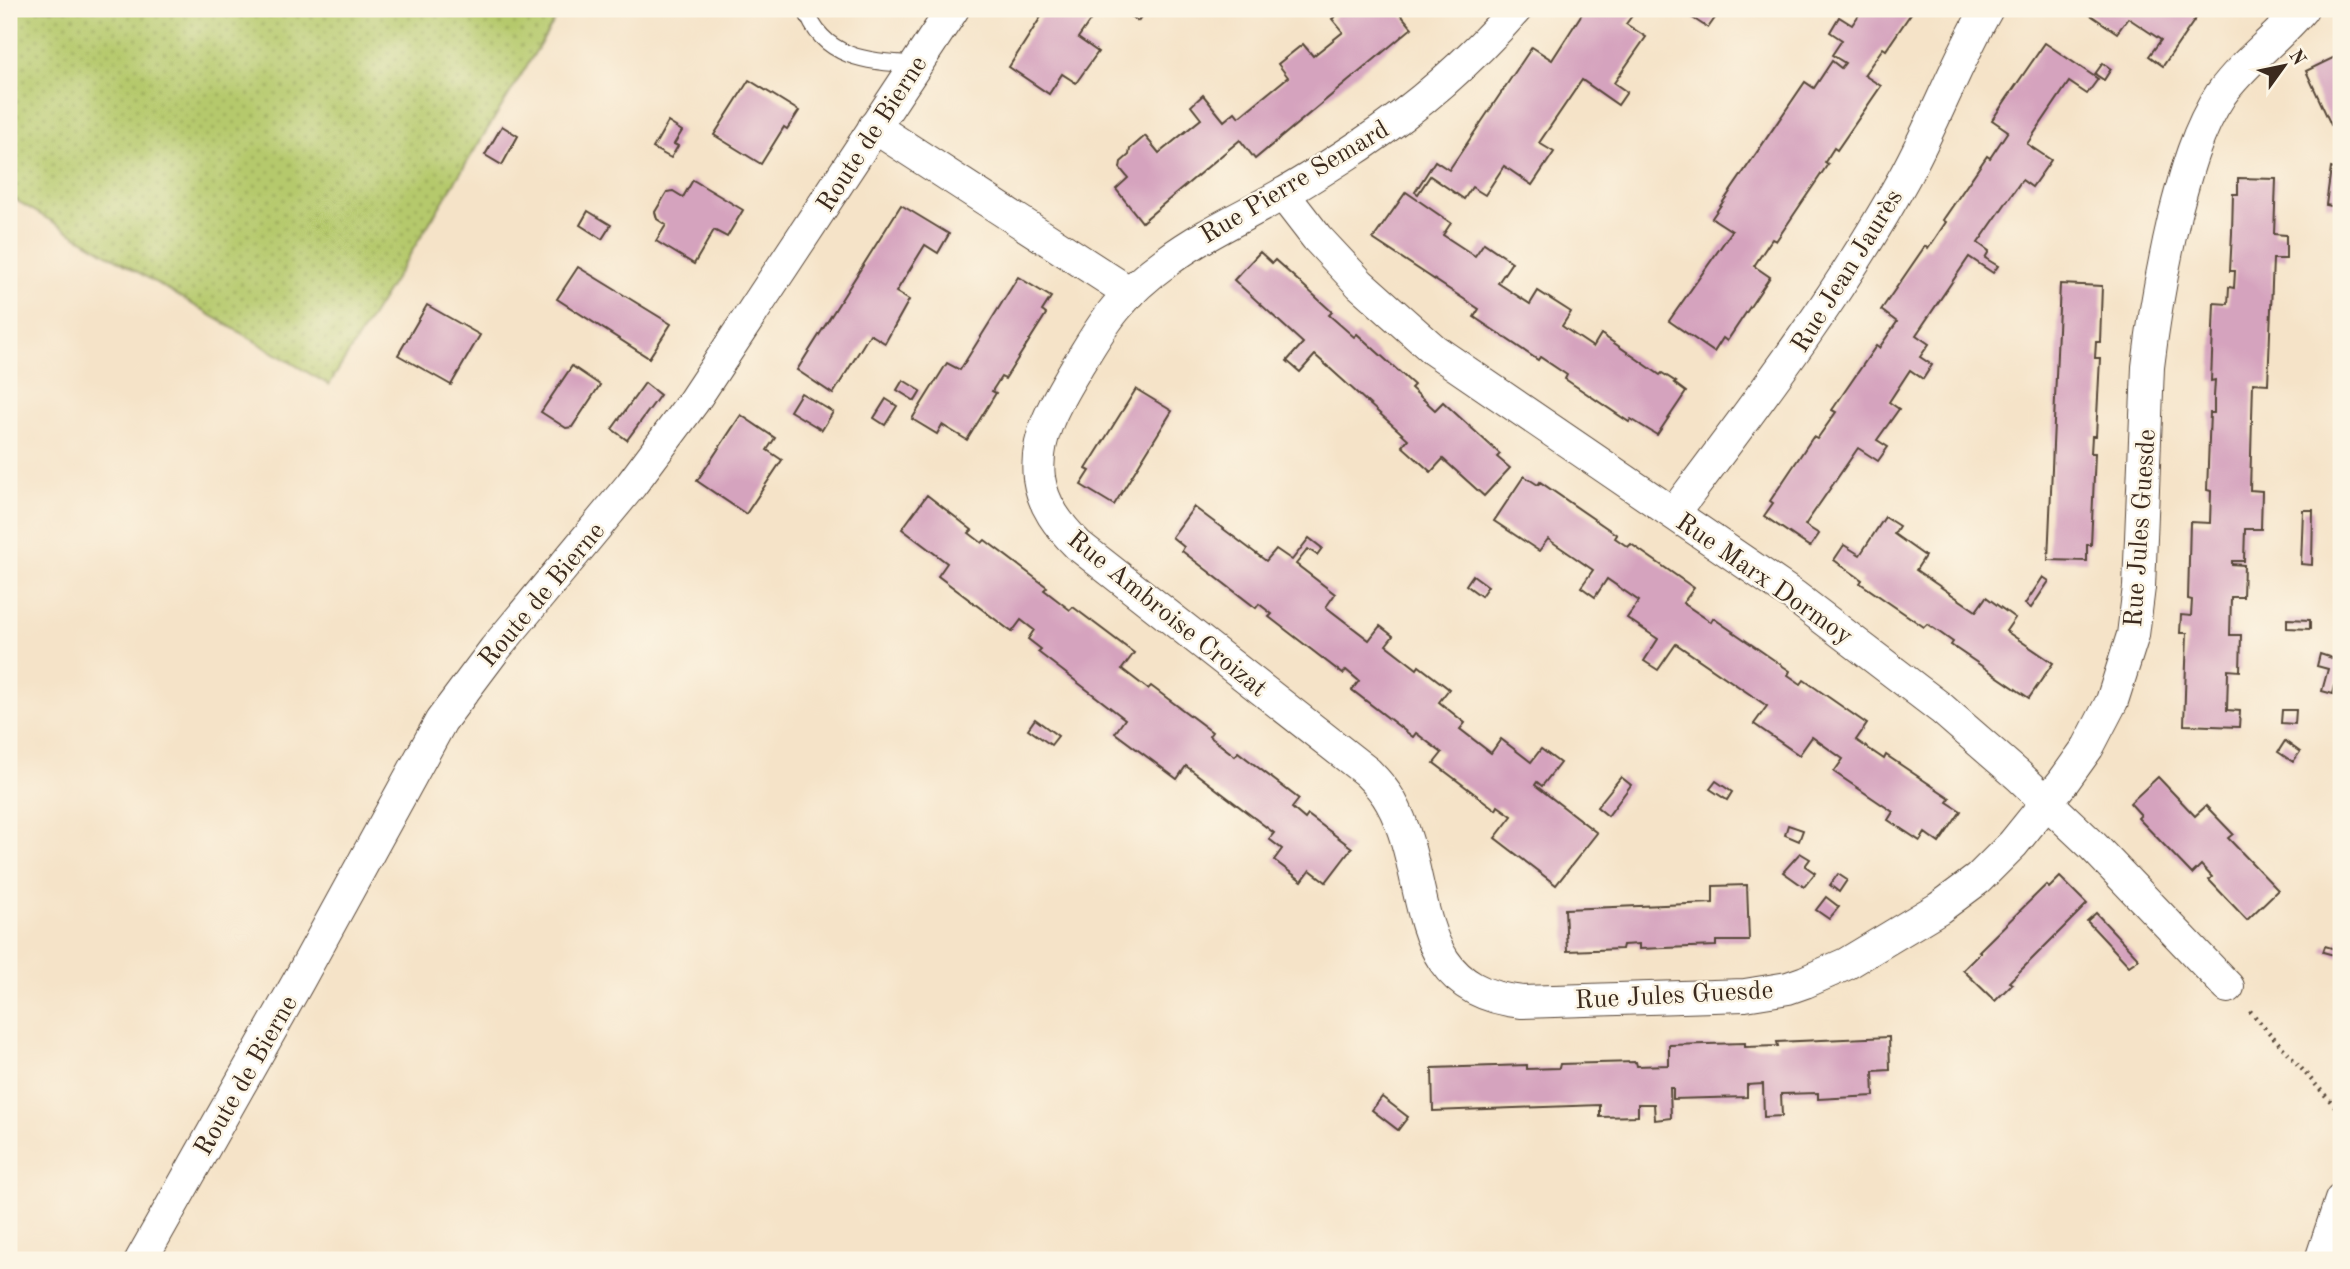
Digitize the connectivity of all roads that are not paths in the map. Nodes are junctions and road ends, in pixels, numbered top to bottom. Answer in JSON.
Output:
{"nodes":[{"id":1,"x":806,"y":9,"type":"edge"},
{"id":2,"x":953,"y":9,"type":"edge"},
{"id":3,"x":1516,"y":9,"type":"edge"},
{"id":4,"x":1987,"y":9,"type":"edge"},
{"id":5,"x":2302,"y":9,"type":"edge"},
{"id":6,"x":915,"y":64,"type":"junction"},
{"id":7,"x":874,"y":127,"type":"junction"},
{"id":8,"x":1283,"y":194,"type":"junction"},
{"id":9,"x":1130,"y":293,"type":"junction"},
{"id":10,"x":1674,"y":513,"type":"junction"},
{"id":11,"x":2047,"y":803,"type":"junction"},
{"id":12,"x":1471,"y":987,"type":"joint"},
{"id":13,"x":2228,"y":987,"type":"road end"},
{"id":14,"x":2341,"y":1200,"type":"edge"},
{"id":15,"x":141,"y":1260,"type":"edge"},
{"id":16,"x":2321,"y":1260,"type":"edge"}],
"edges":[{"from":1,"to":6,"type":"lane"},
{"from":2,"to":6,"type":"street","name":"Route de Bierne"},
{"from":3,"to":8,"type":"street","name":"Rue Pierre Semard"},
{"from":4,"to":10,"type":"street","name":"Rue Jean Jaurès"},
{"from":5,"to":11,"type":"street","name":"Rue Jules Guesde"},
{"from":6,"to":7,"type":"street","name":"Route de Bierne"},
{"from":7,"to":9,"type":"street"},
{"from":7,"to":15,"type":"street","name":"Route de Bierne"},
{"from":8,"to":9,"type":"street","name":"Rue Pierre Semard"},
{"from":8,"to":10,"type":"street","name":"Rue Marx Dormoy"},
{"from":9,"to":12,"type":"street","name":"Rue Ambroise Croizat"},
{"from":10,"to":11,"type":"street","name":"Rue Marx Dormoy"},
{"from":11,"to":12,"type":"street","name":"Rue Jules Guesde"},
{"from":11,"to":13,"type":"street","name":"Rue Marx Dormoy"},
{"from":14,"to":16,"type":"street"}]}
